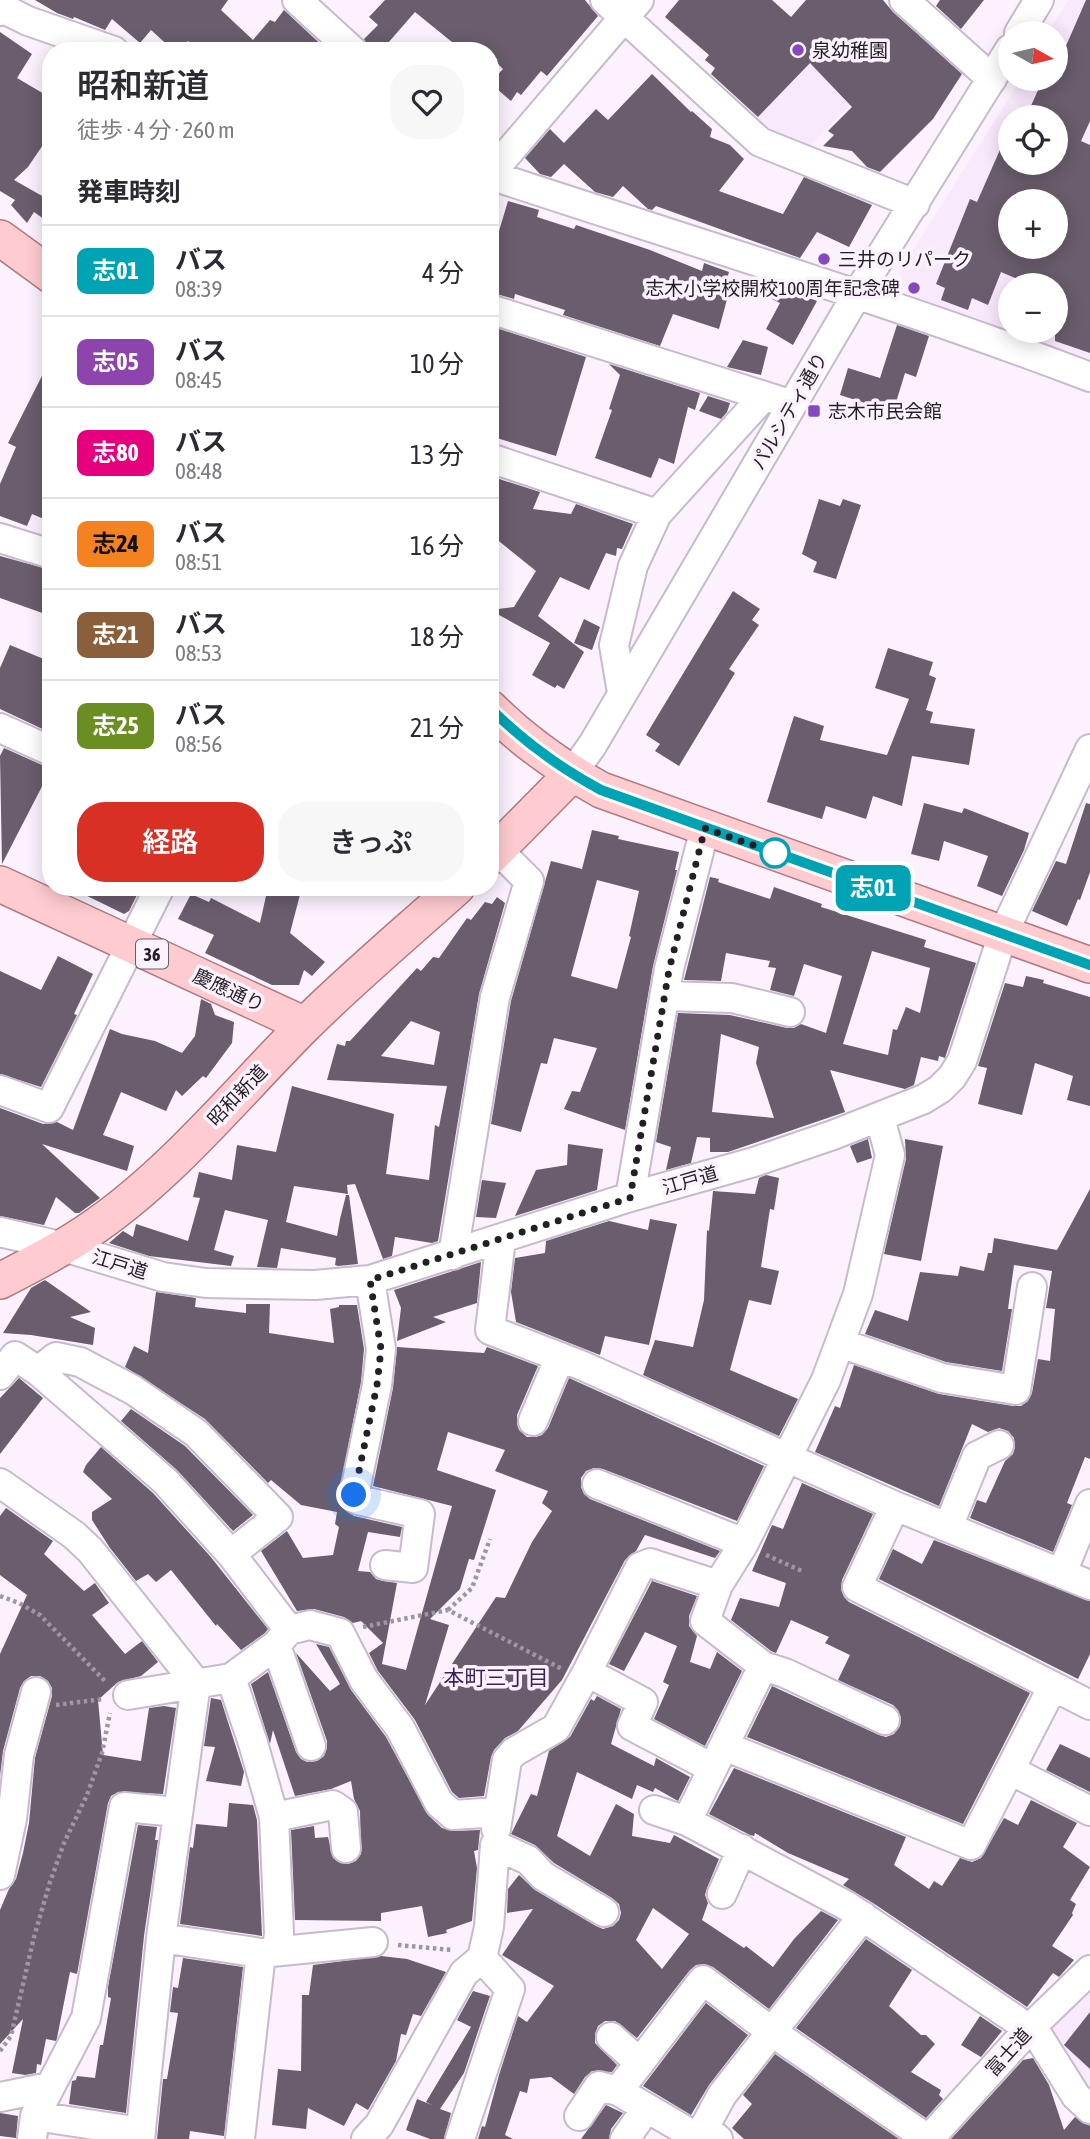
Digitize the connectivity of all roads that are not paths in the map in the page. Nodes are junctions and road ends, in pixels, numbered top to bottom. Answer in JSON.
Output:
{"nodes":[{"id":1,"x":297,"y":0,"type":"edge"},
{"id":2,"x":904,"y":0,"type":"edge"},
{"id":3,"x":1040,"y":0,"type":"edge"},
{"id":4,"x":4,"y":6,"type":"edge"},
{"id":5,"x":622,"y":6,"type":"edge"},
{"id":6,"x":1027,"y":21,"type":"edge"},
{"id":7,"x":88,"y":42,"type":"edge"},
{"id":8,"x":343,"y":42,"type":"edge"},
{"id":9,"x":998,"y":69,"type":"edge"},
{"id":10,"x":992,"y":79,"type":"junction"},
{"id":11,"x":499,"y":163,"type":"edge"},
{"id":12,"x":499,"y":177,"type":"edge"},
{"id":13,"x":915,"y":204,"type":"junction"},
{"id":14,"x":4,"y":238,"type":"edge"},
{"id":15,"x":42,"y":268,"type":"edge"},
{"id":16,"x":856,"y":296,"type":"junction"},
{"id":17,"x":499,"y":312,"type":"edge"},
{"id":18,"x":1090,"y":377,"type":"edge"},
{"id":19,"x":764,"y":396,"type":"junction"},
{"id":20,"x":793,"y":405,"type":"junction"},
{"id":21,"x":499,"y":461,"type":"edge"},
{"id":22,"x":657,"y":514,"type":"junction"},
{"id":23,"x":0,"y":538,"type":"edge"},
{"id":24,"x":42,"y":551,"type":"edge"},
{"id":25,"x":622,"y":693,"type":"junction"},
{"id":26,"x":499,"y":716,"type":"edge"},
{"id":27,"x":0,"y":728,"type":"edge"},
{"id":28,"x":42,"y":747,"type":"edge"},
{"id":29,"x":1090,"y":749,"type":"edge"},
{"id":30,"x":572,"y":774,"type":"junction"},
{"id":31,"x":705,"y":828,"type":"junction"},
{"id":32,"x":499,"y":849,"type":"edge"},
{"id":33,"x":499,"y":858,"type":"edge"},
{"id":34,"x":0,"y":884,"type":"edge"},
{"id":35,"x":155,"y":896,"type":"edge"},
{"id":36,"x":447,"y":896,"type":"edge"},
{"id":37,"x":1003,"y":934,"type":"junction"},
{"id":38,"x":131,"y":944,"type":"junction"},
{"id":39,"x":1090,"y":965,"type":"edge"},
{"id":40,"x":665,"y":996,"type":"junction"},
{"id":41,"x":790,"y":1012,"type":"dead end"},
{"id":42,"x":305,"y":1025,"type":"junction"},
{"id":43,"x":0,"y":1090,"type":"edge"},
{"id":44,"x":880,"y":1118,"type":"junction"},
{"id":45,"x":630,"y":1198,"type":"junction"},
{"id":46,"x":0,"y":1232,"type":"edge"},
{"id":47,"x":501,"y":1239,"type":"junction"},
{"id":48,"x":64,"y":1247,"type":"junction"},
{"id":49,"x":453,"y":1255,"type":"junction"},
{"id":50,"x":370,"y":1280,"type":"junction"},
{"id":51,"x":0,"y":1281,"type":"edge"},
{"id":52,"x":1032,"y":1287,"type":"dead end"},
{"id":53,"x":840,"y":1343,"type":"junction"},
{"id":54,"x":560,"y":1357,"type":"junction"},
{"id":55,"x":38,"y":1371,"type":"junction"},
{"id":56,"x":0,"y":1375,"type":"edge"},
{"id":57,"x":533,"y":1420,"type":"dead end"},
{"id":58,"x":999,"y":1445,"type":"dead end"},
{"id":59,"x":788,"y":1458,"type":"junction"},
{"id":60,"x":0,"y":1483,"type":"edge"},
{"id":61,"x":597,"y":1484,"type":"dead end"},
{"id":62,"x":1090,"y":1504,"type":"edge"},
{"id":63,"x":895,"y":1506,"type":"junction"},
{"id":64,"x":948,"y":1527,"type":"junction"},
{"id":65,"x":743,"y":1544,"type":"junction"},
{"id":66,"x":231,"y":1554,"type":"junction"},
{"id":67,"x":384,"y":1565,"type":"dead end"},
{"id":68,"x":1062,"y":1573,"type":"junction"},
{"id":69,"x":718,"y":1585,"type":"junction"},
{"id":70,"x":1090,"y":1585,"type":"edge"},
{"id":71,"x":282,"y":1638,"type":"junction"},
{"id":72,"x":763,"y":1666,"type":"junction"},
{"id":73,"x":584,"y":1676,"type":"junction"},
{"id":74,"x":231,"y":1678,"type":"junction"},
{"id":75,"x":196,"y":1683,"type":"junction"},
{"id":76,"x":1053,"y":1686,"type":"junction"},
{"id":77,"x":36,"y":1692,"type":"dead end"},
{"id":78,"x":116,"y":1696,"type":"road end"},
{"id":79,"x":1090,"y":1704,"type":"edge"},
{"id":80,"x":885,"y":1720,"type":"dead end"},
{"id":81,"x":311,"y":1746,"type":"dead end"},
{"id":82,"x":718,"y":1757,"type":"junction"},
{"id":83,"x":1010,"y":1770,"type":"junction"},
{"id":84,"x":654,"y":1810,"type":"dead end"},
{"id":85,"x":1090,"y":1811,"type":"edge"},
{"id":86,"x":177,"y":1812,"type":"junction"},
{"id":87,"x":498,"y":1812,"type":"junction"},
{"id":88,"x":274,"y":1817,"type":"junction"},
{"id":89,"x":687,"y":1821,"type":"junction"},
{"id":90,"x":495,"y":1845,"type":"junction"},
{"id":91,"x":346,"y":1848,"type":"dead end"},
{"id":92,"x":741,"y":1849,"type":"junction"},
{"id":93,"x":0,"y":1875,"type":"edge"},
{"id":94,"x":722,"y":1894,"type":"dead end"},
{"id":95,"x":604,"y":1912,"type":"dead end"},
{"id":96,"x":863,"y":1916,"type":"junction"},
{"id":97,"x":162,"y":1938,"type":"junction"},
{"id":98,"x":373,"y":1942,"type":"road end"},
{"id":99,"x":269,"y":1952,"type":"junction"},
{"id":100,"x":482,"y":1958,"type":"junction"},
{"id":101,"x":1090,"y":1969,"type":"edge"},
{"id":102,"x":1028,"y":2029,"type":"junction"},
{"id":103,"x":772,"y":2032,"type":"junction"},
{"id":104,"x":611,"y":2037,"type":"dead end"},
{"id":105,"x":639,"y":2063,"type":"junction"},
{"id":106,"x":49,"y":2087,"type":"junction"},
{"id":107,"x":618,"y":2091,"type":"junction"},
{"id":108,"x":0,"y":2097,"type":"edge"},
{"id":109,"x":646,"y":2109,"type":"junction"},
{"id":110,"x":1090,"y":2109,"type":"edge"},
{"id":111,"x":579,"y":2116,"type":"dead end"},
{"id":112,"x":33,"y":2127,"type":"edge"},
{"id":113,"x":711,"y":2134,"type":"edge"},
{"id":114,"x":140,"y":2135,"type":"edge"},
{"id":115,"x":240,"y":2139,"type":"edge"},
{"id":116,"x":366,"y":2139,"type":"edge"},
{"id":117,"x":460,"y":2139,"type":"edge"},
{"id":118,"x":625,"y":2139,"type":"edge"},
{"id":119,"x":929,"y":2139,"type":"edge"}],
"edges":[{"from":1,"to":8,"type":"street"},
{"from":2,"to":10,"type":"street"},
{"from":3,"to":6,"type":"street"},
{"from":4,"to":7,"type":"street"},
{"from":5,"to":11,"type":"street"},
{"from":5,"to":13,"type":"street"},
{"from":9,"to":10,"type":"street","name":"パルシティ通り"},
{"from":10,"to":13,"type":"street","name":"パルシティ通り"},
{"from":12,"to":16,"type":"street"},
{"from":13,"to":16,"type":"street","name":"パルシティ通り"},
{"from":14,"to":15,"type":"main road"},
{"from":16,"to":18,"type":"street"},
{"from":16,"to":20,"type":"street","name":"パルシティ通り"},
{"from":17,"to":19,"type":"street"},
{"from":19,"to":20,"type":"street"},
{"from":19,"to":22,"type":"street"},
{"from":20,"to":25,"type":"street","name":"パルシティ通り"},
{"from":21,"to":22,"type":"street"},
{"from":22,"to":25,"type":"street"},
{"from":23,"to":24,"type":"street"},
{"from":25,"to":30,"type":"street","name":"パルシティ通り"},
{"from":26,"to":30,"type":"main road"},
{"from":27,"to":28,"type":"street"},
{"from":29,"to":37,"type":"street","name":"江戸道"},
{"from":30,"to":31,"type":"main road"},
{"from":30,"to":32,"type":"main road"},
{"from":31,"to":37,"type":"main road"},
{"from":31,"to":40,"type":"street"},
{"from":33,"to":49,"type":"street"},
{"from":34,"to":38,"type":"main road","name":"慶應通り","number":"36"},
{"from":35,"to":38,"type":"street"},
{"from":36,"to":42,"type":"main road","name":"昭和新道"},
{"from":37,"to":39,"type":"main road"},
{"from":37,"to":44,"type":"street","name":"江戸道"},
{"from":38,"to":42,"type":"main road","name":"慶應通り","number":"36"},
{"from":38,"to":43,"type":"street"},
{"from":40,"to":41,"type":"street"},
{"from":40,"to":45,"type":"street"},
{"from":42,"to":48,"type":"main road","name":"昭和新道"},
{"from":44,"to":45,"type":"street","name":"江戸道"},
{"from":44,"to":53,"type":"street"},
{"from":45,"to":47,"type":"street","name":"江戸道"},
{"from":46,"to":48,"type":"street","name":"江戸道"},
{"from":47,"to":49,"type":"street","name":"江戸道"},
{"from":47,"to":54,"type":"street"},
{"from":48,"to":50,"type":"street","name":"江戸道"},
{"from":48,"to":51,"type":"main road","name":"昭和新道"},
{"from":49,"to":50,"type":"street","name":"江戸道"},
{"from":50,"to":67,"type":"street"},
{"from":52,"to":53,"type":"street"},
{"from":53,"to":59,"type":"street"},
{"from":54,"to":57,"type":"street"},
{"from":54,"to":59,"type":"street"},
{"from":55,"to":56,"type":"street"},
{"from":55,"to":66,"type":"street"},
{"from":55,"to":66,"type":"street"},
{"from":58,"to":64,"type":"street"},
{"from":59,"to":63,"type":"street"},
{"from":59,"to":65,"type":"street"},
{"from":60,"to":75,"type":"street"},
{"from":61,"to":65,"type":"street"},
{"from":62,"to":68,"type":"street"},
{"from":63,"to":64,"type":"street"},
{"from":63,"to":76,"type":"street"},
{"from":64,"to":68,"type":"street"},
{"from":65,"to":69,"type":"street"},
{"from":66,"to":71,"type":"street"},
{"from":68,"to":70,"type":"street"},
{"from":69,"to":72,"type":"street"},
{"from":69,"to":73,"type":"street"},
{"from":71,"to":74,"type":"street"},
{"from":71,"to":81,"type":"street"},
{"from":71,"to":87,"type":"street"},
{"from":72,"to":80,"type":"street"},
{"from":72,"to":82,"type":"street"},
{"from":73,"to":82,"type":"street"},
{"from":73,"to":87,"type":"street"},
{"from":74,"to":75,"type":"street"},
{"from":74,"to":88,"type":"street"},
{"from":75,"to":78,"type":"street"},
{"from":75,"to":86,"type":"street"},
{"from":76,"to":79,"type":"street"},
{"from":76,"to":83,"type":"street"},
{"from":77,"to":93,"type":"street"},
{"from":82,"to":83,"type":"street"},
{"from":82,"to":89,"type":"street"},
{"from":83,"to":85,"type":"street"},
{"from":84,"to":89,"type":"street"},
{"from":86,"to":97,"type":"street"},
{"from":86,"to":106,"type":"street"},
{"from":87,"to":90,"type":"street"},
{"from":88,"to":91,"type":"street"},
{"from":88,"to":99,"type":"street"},
{"from":89,"to":92,"type":"street"},
{"from":90,"to":95,"type":"street"},
{"from":90,"to":100,"type":"street"},
{"from":92,"to":94,"type":"street"},
{"from":92,"to":96,"type":"street"},
{"from":96,"to":102,"type":"street"},
{"from":96,"to":103,"type":"street"},
{"from":97,"to":99,"type":"street"},
{"from":97,"to":114,"type":"street"},
{"from":98,"to":99,"type":"street"},
{"from":99,"to":115,"type":"street"},
{"from":100,"to":116,"type":"street"},
{"from":100,"to":117,"type":"street"},
{"from":101,"to":102,"type":"street","name":"富士道"},
{"from":102,"to":110,"type":"street"},
{"from":102,"to":119,"type":"street","name":"富士道"},
{"from":103,"to":105,"type":"street"},
{"from":103,"to":113,"type":"street"},
{"from":103,"to":119,"type":"street"},
{"from":104,"to":105,"type":"street"},
{"from":105,"to":107,"type":"street"},
{"from":106,"to":108,"type":"street"},
{"from":106,"to":112,"type":"street"},
{"from":107,"to":109,"type":"street"},
{"from":107,"to":111,"type":"street"},
{"from":109,"to":113,"type":"street"},
{"from":109,"to":118,"type":"street"},
{"from":112,"to":114,"type":"street"}]}
